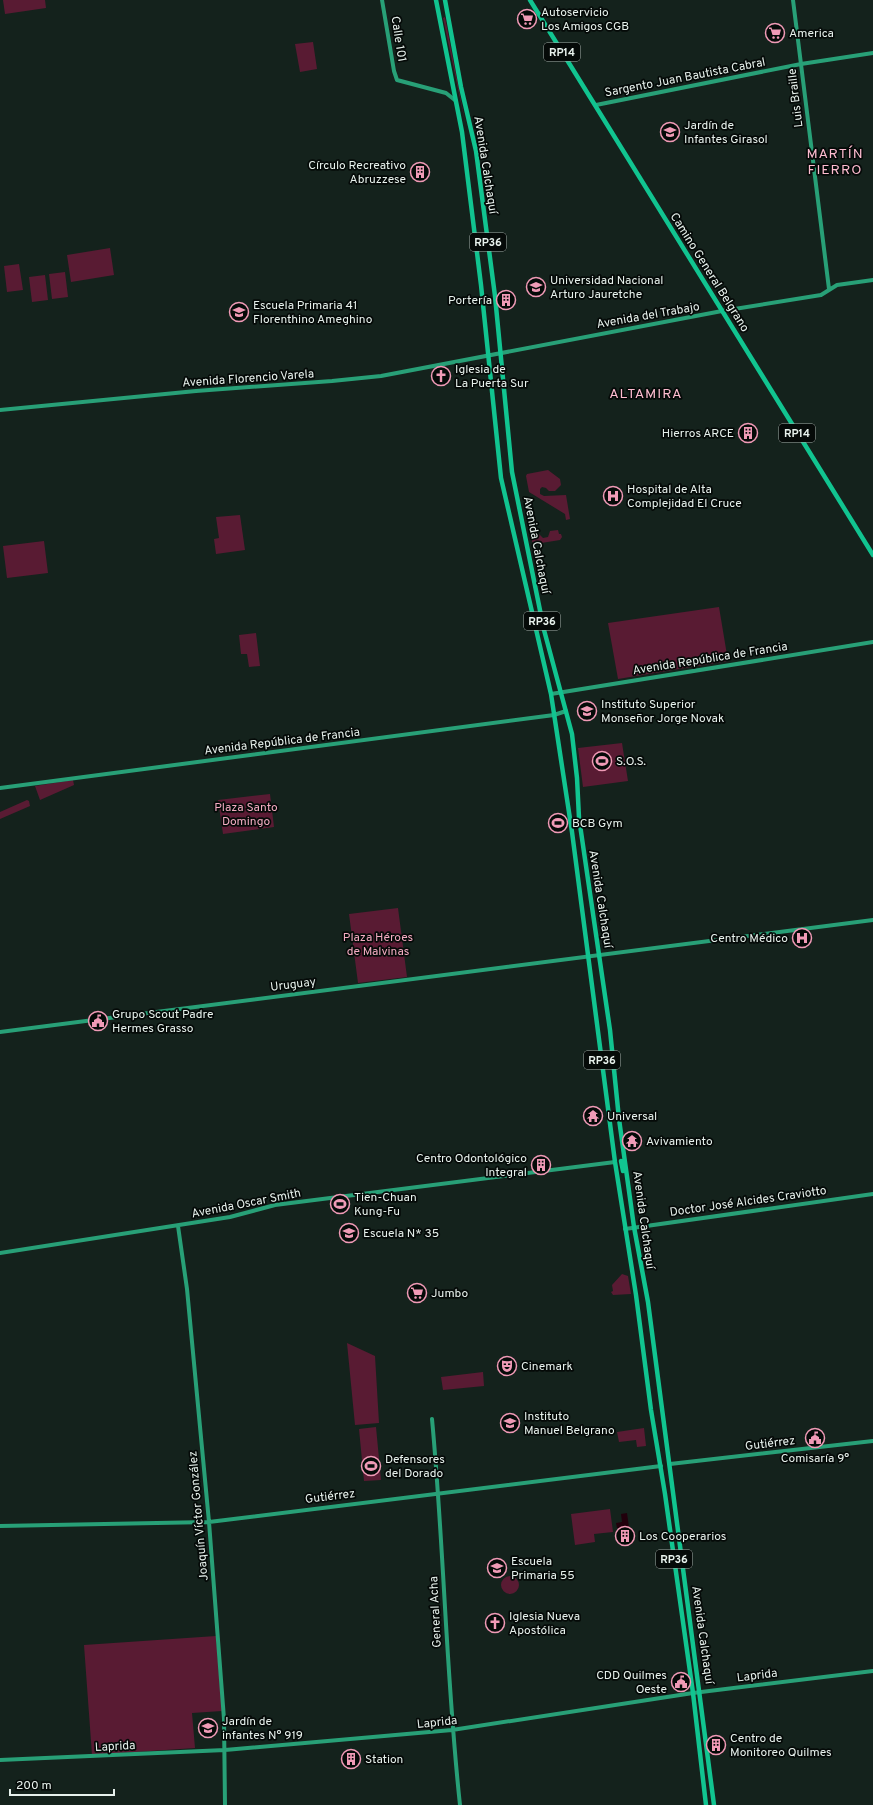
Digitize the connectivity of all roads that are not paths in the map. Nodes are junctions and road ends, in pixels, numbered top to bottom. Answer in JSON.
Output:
{"nodes":[{"id":1,"x":382,"y":0,"type":"edge"},
{"id":2,"x":436,"y":0,"type":"edge"},
{"id":3,"x":445,"y":0,"type":"edge"},
{"id":4,"x":530,"y":0,"type":"edge"},
{"id":5,"x":792,"y":0,"type":"edge"},
{"id":6,"x":873,"y":53,"type":"edge"},
{"id":7,"x":801,"y":64,"type":"junction"},
{"id":8,"x":456,"y":101,"type":"junction"},
{"id":9,"x":596,"y":104,"type":"junction"},
{"id":10,"x":461,"y":125,"type":"junction"},
{"id":11,"x":472,"y":130,"type":"junction"},
{"id":12,"x":873,"y":280,"type":"edge"},
{"id":13,"x":829,"y":289,"type":"junction"},
{"id":14,"x":722,"y":311,"type":"junction"},
{"id":15,"x":498,"y":353,"type":"junction"},
{"id":16,"x":489,"y":355,"type":"junction"},
{"id":17,"x":0,"y":410,"type":"edge"},
{"id":18,"x":873,"y":555,"type":"edge"},
{"id":19,"x":873,"y":642,"type":"edge"},
{"id":20,"x":560,"y":692,"type":"junction"},
{"id":21,"x":551,"y":694,"type":"junction"},
{"id":22,"x":566,"y":711,"type":"junction"},
{"id":23,"x":554,"y":715,"type":"junction"},
{"id":24,"x":0,"y":788,"type":"edge"},
{"id":25,"x":873,"y":920,"type":"edge"},
{"id":26,"x":600,"y":956,"type":"junction"},
{"id":27,"x":589,"y":958,"type":"junction"},
{"id":28,"x":0,"y":1032,"type":"edge"},
{"id":29,"x":621,"y":1161,"type":"dead end"},
{"id":30,"x":615,"y":1162,"type":"junction"},
{"id":31,"x":873,"y":1194,"type":"edge"},
{"id":32,"x":630,"y":1202,"type":"junction"},
{"id":33,"x":178,"y":1226,"type":"junction"},
{"id":34,"x":634,"y":1227,"type":"junction"},
{"id":35,"x":625,"y":1229,"type":"junction"},
{"id":36,"x":637,"y":1247,"type":"junction"},
{"id":37,"x":628,"y":1248,"type":"junction"},
{"id":38,"x":0,"y":1253,"type":"edge"},
{"id":39,"x":432,"y":1419,"type":"dead end"},
{"id":40,"x":873,"y":1441,"type":"edge"},
{"id":41,"x":670,"y":1464,"type":"junction"},
{"id":42,"x":661,"y":1466,"type":"junction"},
{"id":43,"x":437,"y":1493,"type":"junction"},
{"id":44,"x":209,"y":1522,"type":"junction"},
{"id":45,"x":0,"y":1526,"type":"edge"},
{"id":46,"x":873,"y":1671,"type":"edge"},
{"id":47,"x":701,"y":1692,"type":"junction"},
{"id":48,"x":693,"y":1693,"type":"junction"},
{"id":49,"x":452,"y":1730,"type":"junction"},
{"id":50,"x":225,"y":1750,"type":"junction"},
{"id":51,"x":0,"y":1760,"type":"edge"},
{"id":52,"x":225,"y":1805,"type":"edge"},
{"id":53,"x":460,"y":1805,"type":"edge"},
{"id":54,"x":706,"y":1805,"type":"edge"},
{"id":55,"x":714,"y":1805,"type":"edge"}],
"edges":[{"from":1,"to":8,"type":"street","name":"Calle 101"},
{"from":2,"to":8,"type":"main road","name":"Avenida Calchaquí","number":"RP36"},
{"from":3,"to":11,"type":"main road","name":"Avenida Calchaquí","number":"RP36"},
{"from":4,"to":9,"type":"main road","name":"Camino General Belgrano","number":"RP14"},
{"from":5,"to":7,"type":"street","name":"Luis Braille"},
{"from":6,"to":7,"type":"street","name":"Sargento Juan Bautista Cabral"},
{"from":7,"to":9,"type":"street","name":"Sargento Juan Bautista Cabral"},
{"from":7,"to":13,"type":"street","name":"Luis Braille"},
{"from":8,"to":10,"type":"main road","name":"Avenida Calchaquí","number":"RP36"},
{"from":9,"to":14,"type":"main road","name":"Camino General Belgrano","number":"RP14"},
{"from":10,"to":11,"type":"main road"},
{"from":10,"to":16,"type":"main road","name":"Avenida Calchaquí","number":"RP36"},
{"from":11,"to":15,"type":"main road","name":"Avenida Calchaquí","number":"RP36"},
{"from":12,"to":13,"type":"street","name":"Avenida del Trabajo"},
{"from":13,"to":14,"type":"street","name":"Avenida del Trabajo"},
{"from":14,"to":15,"type":"street","name":"Avenida del Trabajo"},
{"from":14,"to":18,"type":"main road","name":"Camino General Belgrano","number":"RP14"},
{"from":15,"to":16,"type":"street","name":"Avenida Florencio Varela"},
{"from":15,"to":20,"type":"main road","name":"Avenida Calchaquí","number":"RP36"},
{"from":16,"to":17,"type":"street","name":"Avenida Florencio Varela"},
{"from":16,"to":21,"type":"main road","name":"Avenida Calchaquí","number":"RP36"},
{"from":19,"to":20,"type":"street","name":"Avenida República de Francia"},
{"from":20,"to":21,"type":"street","name":"Avenida República de Francia"},
{"from":20,"to":22,"type":"main road","name":"Avenida Calchaquí","number":"RP36"},
{"from":21,"to":23,"type":"main road","name":"Avenida Calchaquí","number":"RP36"},
{"from":22,"to":23,"type":"street","name":"Avenida República de Francia"},
{"from":22,"to":26,"type":"main road","name":"Avenida Calchaquí","number":"RP36"},
{"from":23,"to":24,"type":"street","name":"Avenida República de Francia"},
{"from":23,"to":27,"type":"main road","name":"Avenida Calchaquí","number":"RP36"},
{"from":25,"to":26,"type":"street","name":"Uruguay"},
{"from":26,"to":27,"type":"street","name":"Uruguay"},
{"from":26,"to":32,"type":"main road","name":"Avenida Calchaquí","number":"RP36"},
{"from":27,"to":28,"type":"street","name":"Uruguay"},
{"from":27,"to":30,"type":"main road","name":"Avenida Calchaquí","number":"RP36"},
{"from":29,"to":32,"type":"main road"},
{"from":30,"to":33,"type":"street","name":"Avenida Oscar Smith"},
{"from":30,"to":35,"type":"main road","name":"Avenida Calchaquí","number":"RP36"},
{"from":31,"to":34,"type":"street","name":"Doctor José Alcides Craviotto"},
{"from":32,"to":34,"type":"main road","name":"Avenida Calchaquí","number":"RP36"},
{"from":33,"to":38,"type":"street","name":"Avenida Oscar Smith"},
{"from":33,"to":44,"type":"street","name":"Joaquín Víctor González"},
{"from":34,"to":35,"type":"street","name":"Doctor José Alcides Craviotto"},
{"from":34,"to":36,"type":"main road","name":"Avenida Calchaquí","number":"RP36"},
{"from":35,"to":37,"type":"main road","name":"Avenida Calchaquí","number":"RP36"},
{"from":36,"to":37,"type":"main road"},
{"from":36,"to":41,"type":"main road","name":"Avenida Calchaquí","number":"RP36"},
{"from":37,"to":42,"type":"main road","name":"Avenida Calchaquí","number":"RP36"},
{"from":39,"to":43,"type":"street","name":"General Acha"},
{"from":40,"to":41,"type":"street","name":"Gutiérrez"},
{"from":41,"to":47,"type":"main road","name":"Avenida Calchaquí","number":"RP36"},
{"from":42,"to":43,"type":"street","name":"Gutiérrez"},
{"from":42,"to":48,"type":"main road","name":"Avenida Calchaquí","number":"RP36"},
{"from":43,"to":44,"type":"street","name":"Gutiérrez"},
{"from":43,"to":49,"type":"street","name":"General Acha"},
{"from":44,"to":45,"type":"street","name":"Gutiérrez"},
{"from":44,"to":50,"type":"street","name":"Joaquín Víctor González"},
{"from":46,"to":47,"type":"street","name":"Laprida"},
{"from":47,"to":48,"type":"street","name":"Laprida"},
{"from":47,"to":55,"type":"main road","name":"Avenida Calchaquí","number":"RP36"},
{"from":48,"to":49,"type":"street","name":"Laprida"},
{"from":48,"to":54,"type":"main road","name":"Avenida Calchaquí","number":"RP36"},
{"from":49,"to":50,"type":"street","name":"Laprida"},
{"from":49,"to":53,"type":"street","name":"General Acha"},
{"from":50,"to":51,"type":"street","name":"Laprida"},
{"from":50,"to":52,"type":"street","name":"Joaquín Víctor González"}]}
